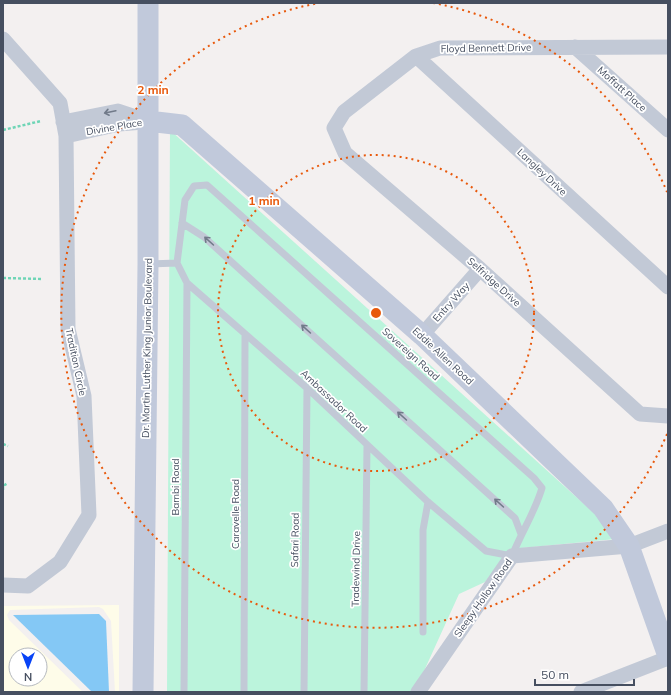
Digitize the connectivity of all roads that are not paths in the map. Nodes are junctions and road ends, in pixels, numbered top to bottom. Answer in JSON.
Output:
{"nodes":[{"id":1,"x":148,"y":3,"type":"edge"},
{"id":2,"x":3,"y":39,"type":"edge"},
{"id":3,"x":575,"y":47,"type":"junction"},
{"id":4,"x":668,"y":48,"type":"edge"},
{"id":5,"x":416,"y":56,"type":"junction"},
{"id":6,"x":148,"y":121,"type":"junction"},
{"id":7,"x":334,"y":128,"type":"joint"},
{"id":8,"x":64,"y":129,"type":"junction"},
{"id":9,"x":668,"y":130,"type":"edge"},
{"id":10,"x":182,"y":224,"type":"junction"},
{"id":11,"x":177,"y":263,"type":"junction"},
{"id":12,"x":148,"y":264,"type":"junction"},
{"id":13,"x":480,"y":269,"type":"junction"},
{"id":14,"x":187,"y":283,"type":"junction"},
{"id":15,"x":668,"y":288,"type":"edge"},
{"id":16,"x":422,"y":335,"type":"junction"},
{"id":17,"x":245,"y":336,"type":"junction"},
{"id":18,"x":307,"y":388,"type":"junction"},
{"id":19,"x":668,"y":416,"type":"edge"},
{"id":20,"x":367,"y":446,"type":"junction"},
{"id":21,"x":428,"y":502,"type":"junction"},
{"id":22,"x":668,"y":531,"type":"edge"},
{"id":23,"x":521,"y":534,"type":"junction"},
{"id":24,"x":629,"y":546,"type":"junction"},
{"id":25,"x":512,"y":556,"type":"junction"},
{"id":26,"x":3,"y":585,"type":"edge"},
{"id":27,"x":423,"y":632,"type":"dead end"},
{"id":28,"x":668,"y":657,"type":"edge"},
{"id":29,"x":143,"y":692,"type":"edge"},
{"id":30,"x":184,"y":692,"type":"edge"},
{"id":31,"x":244,"y":692,"type":"edge"},
{"id":32,"x":304,"y":692,"type":"edge"},
{"id":33,"x":364,"y":692,"type":"edge"},
{"id":34,"x":418,"y":692,"type":"edge"},
{"id":35,"x":582,"y":692,"type":"edge"}],
"edges":[{"from":1,"to":6,"type":"street","name":"Dr. Martin Luther King Junior Boulevard"},
{"from":2,"to":8,"type":"street","name":"Tradition Circle"},
{"from":3,"to":4,"type":"street","name":"Floyd Bennett Drive"},
{"from":3,"to":5,"type":"street","name":"Floyd Bennett Drive"},
{"from":3,"to":9,"type":"street","name":"Moffatt Place"},
{"from":5,"to":7,"type":"street","name":"Floyd Bennett Drive"},
{"from":5,"to":15,"type":"street","name":"Langley Drive"},
{"from":6,"to":8,"type":"street","name":"Divine Place"},
{"from":6,"to":12,"type":"street","name":"Dr. Martin Luther King Junior Boulevard"},
{"from":6,"to":16,"type":"street","name":"Eddie Allen Road"},
{"from":7,"to":13,"type":"street","name":"Selfridge Drive"},
{"from":8,"to":26,"type":"street","name":"Tradition Circle"},
{"from":10,"to":11,"type":"lane","name":"Sovereign Road"},
{"from":23,"to":10,"type":"lane","one_way":true},
{"from":10,"to":23,"type":"lane","name":"Sovereign Road"},
{"from":11,"to":12,"type":"lane"},
{"from":11,"to":14,"type":"lane","name":"Ambassador Road"},
{"from":12,"to":29,"type":"street","name":"Dr. Martin Luther King Junior Boulevard"},
{"from":13,"to":16,"type":"street","name":"Entry Way"},
{"from":13,"to":19,"type":"street","name":"Selfridge Drive"},
{"from":14,"to":17,"type":"lane","name":"Ambassador Road"},
{"from":14,"to":30,"type":"lane","name":"Bambi Road"},
{"from":16,"to":24,"type":"street","name":"Eddie Allen Road"},
{"from":17,"to":18,"type":"lane","name":"Ambassador Road"},
{"from":17,"to":31,"type":"lane","name":"Caravelle Road"},
{"from":18,"to":20,"type":"lane","name":"Ambassador Road"},
{"from":18,"to":32,"type":"lane","name":"Safari Road"},
{"from":20,"to":21,"type":"lane","name":"Ambassador Road"},
{"from":20,"to":33,"type":"lane","name":"Tradewind Drive"},
{"from":21,"to":25,"type":"lane","name":"Ambassador Road"},
{"from":21,"to":27,"type":"lane"},
{"from":22,"to":24,"type":"street","name":"Sleepy Hollow Road"},
{"from":23,"to":25,"type":"lane","name":"Sovereign Road"},
{"from":24,"to":25,"type":"street","name":"Sleepy Hollow Road"},
{"from":24,"to":28,"type":"street","name":"Eddie Allen Road"},
{"from":25,"to":34,"type":"street","name":"Sleepy Hollow Road"},
{"from":28,"to":35,"type":"street"}]}
